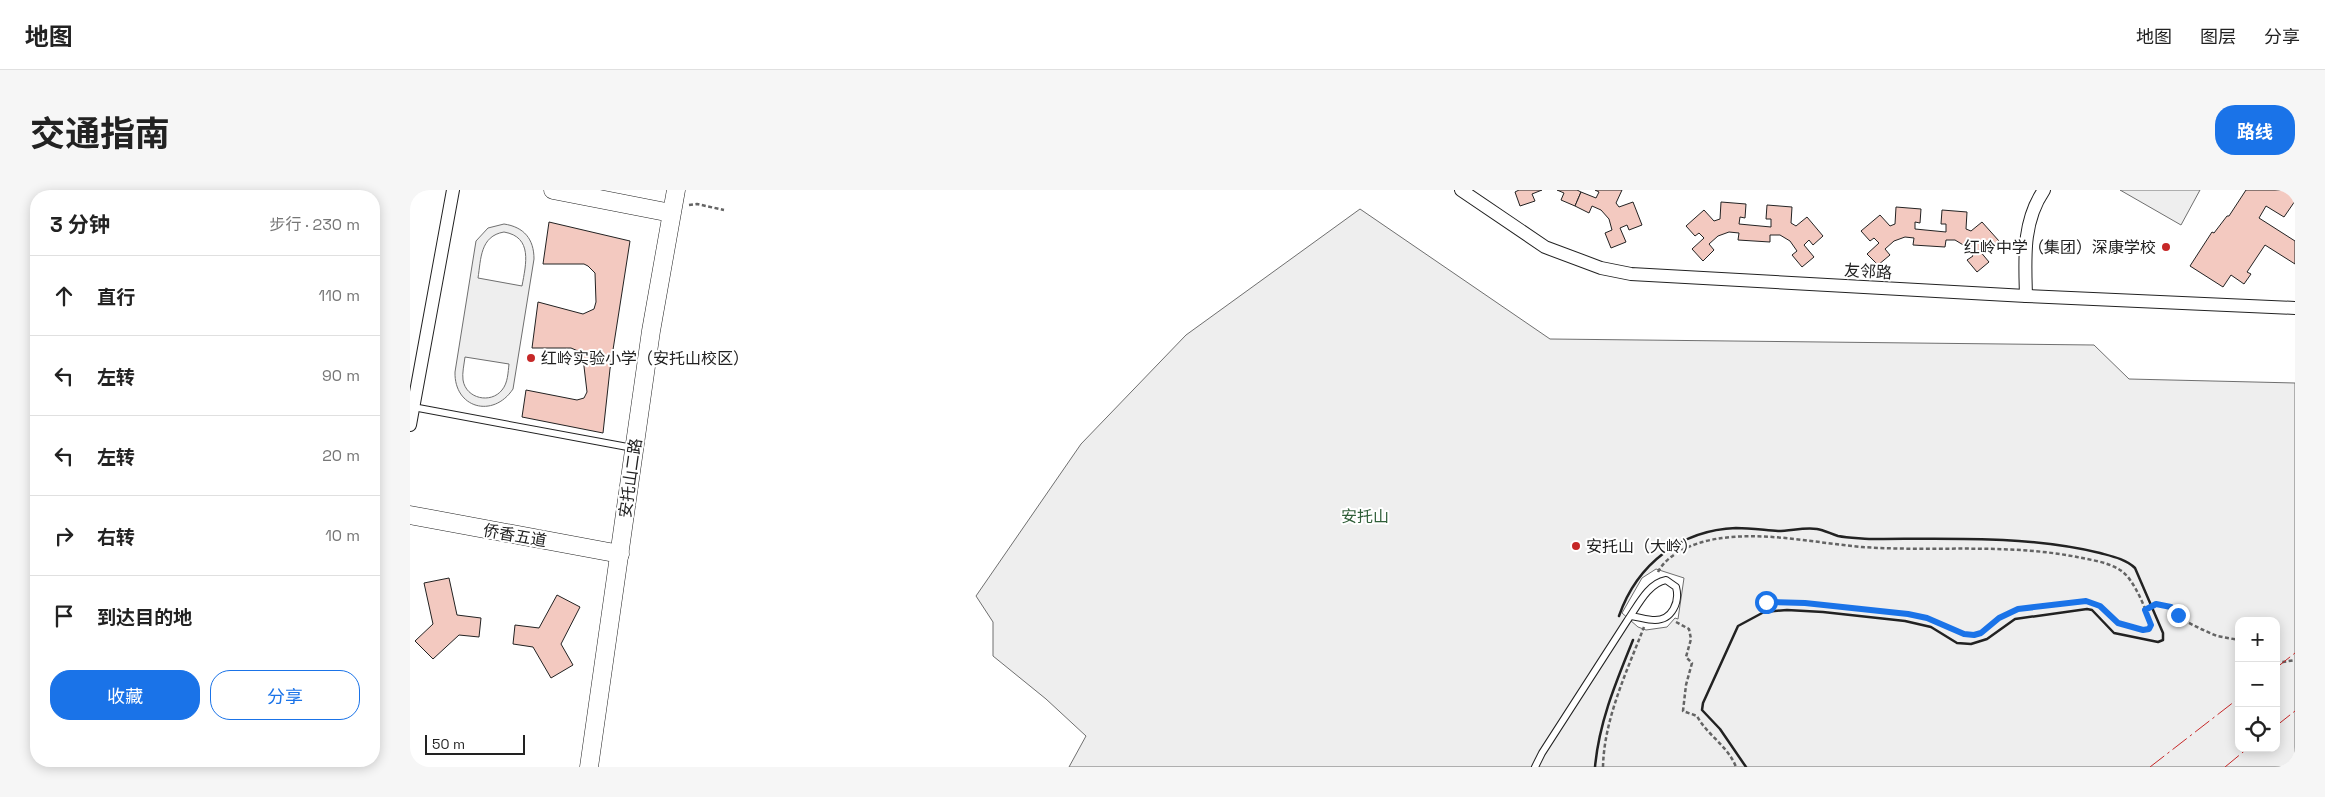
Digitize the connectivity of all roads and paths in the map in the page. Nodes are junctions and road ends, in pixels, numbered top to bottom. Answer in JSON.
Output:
{"nodes":[{"id":1,"x":453,"y":190,"type":"edge"},
{"id":2,"x":553,"y":190,"type":"edge"},
{"id":3,"x":1461,"y":190,"type":"edge"},
{"id":4,"x":2044,"y":190,"type":"edge"},
{"id":5,"x":673,"y":203,"type":"edge"},
{"id":6,"x":724,"y":210,"type":"dead end"},
{"id":7,"x":2026,"y":296,"type":"junction"},
{"id":8,"x":2295,"y":308,"type":"edge"},
{"id":9,"x":413,"y":407,"type":"junction"},
{"id":10,"x":410,"y":425,"type":"edge"},
{"id":11,"x":634,"y":448,"type":"junction"},
{"id":12,"x":410,"y":516,"type":"edge"},
{"id":13,"x":620,"y":554,"type":"junction"},
{"id":14,"x":1656,"y":583,"type":"junction"},
{"id":15,"x":1766,"y":602,"type":"dead end"},
{"id":16,"x":2145,"y":610,"type":"junction"},
{"id":17,"x":1631,"y":616,"type":"junction"},
{"id":18,"x":1668,"y":616,"type":"junction"},
{"id":19,"x":1647,"y":619,"type":"junction"},
{"id":20,"x":2235,"y":639,"type":"edge"},
{"id":21,"x":2295,"y":660,"type":"edge"},
{"id":22,"x":2280,"y":661,"type":"edge"},
{"id":23,"x":590,"y":767,"type":"edge"},
{"id":24,"x":1534,"y":767,"type":"edge"},
{"id":25,"x":1603,"y":767,"type":"edge"},
{"id":26,"x":1736,"y":767,"type":"edge"}],
"edges":[{"from":1,"to":9,"type":"street"},
{"from":2,"to":5,"type":"street"},
{"from":3,"to":7,"type":"street","name":"友邻路"},
{"from":4,"to":7,"type":"street"},
{"from":5,"to":6,"type":"path"},
{"from":5,"to":11,"type":"street","name":"安托山二路"},
{"from":7,"to":8,"type":"street","name":"友邻路"},
{"from":9,"to":10,"type":"street"},
{"from":9,"to":11,"type":"lane"},
{"from":11,"to":13,"type":"street","name":"安托山二路"},
{"from":12,"to":13,"type":"street","name":"侨香五道"},
{"from":13,"to":23,"type":"street","name":"安托山二路"},
{"from":14,"to":16,"type":"path"},
{"from":14,"to":17,"type":"lane"},
{"from":14,"to":18,"type":"lane"},
{"from":15,"to":16,"type":"path"},
{"from":16,"to":20,"type":"path"},
{"from":17,"to":19,"type":"lane"},
{"from":17,"to":24,"type":"lane"},
{"from":18,"to":19,"type":"lane"},
{"from":18,"to":26,"type":"path"},
{"from":19,"to":25,"type":"path"},
{"from":21,"to":22,"type":"path"}]}
